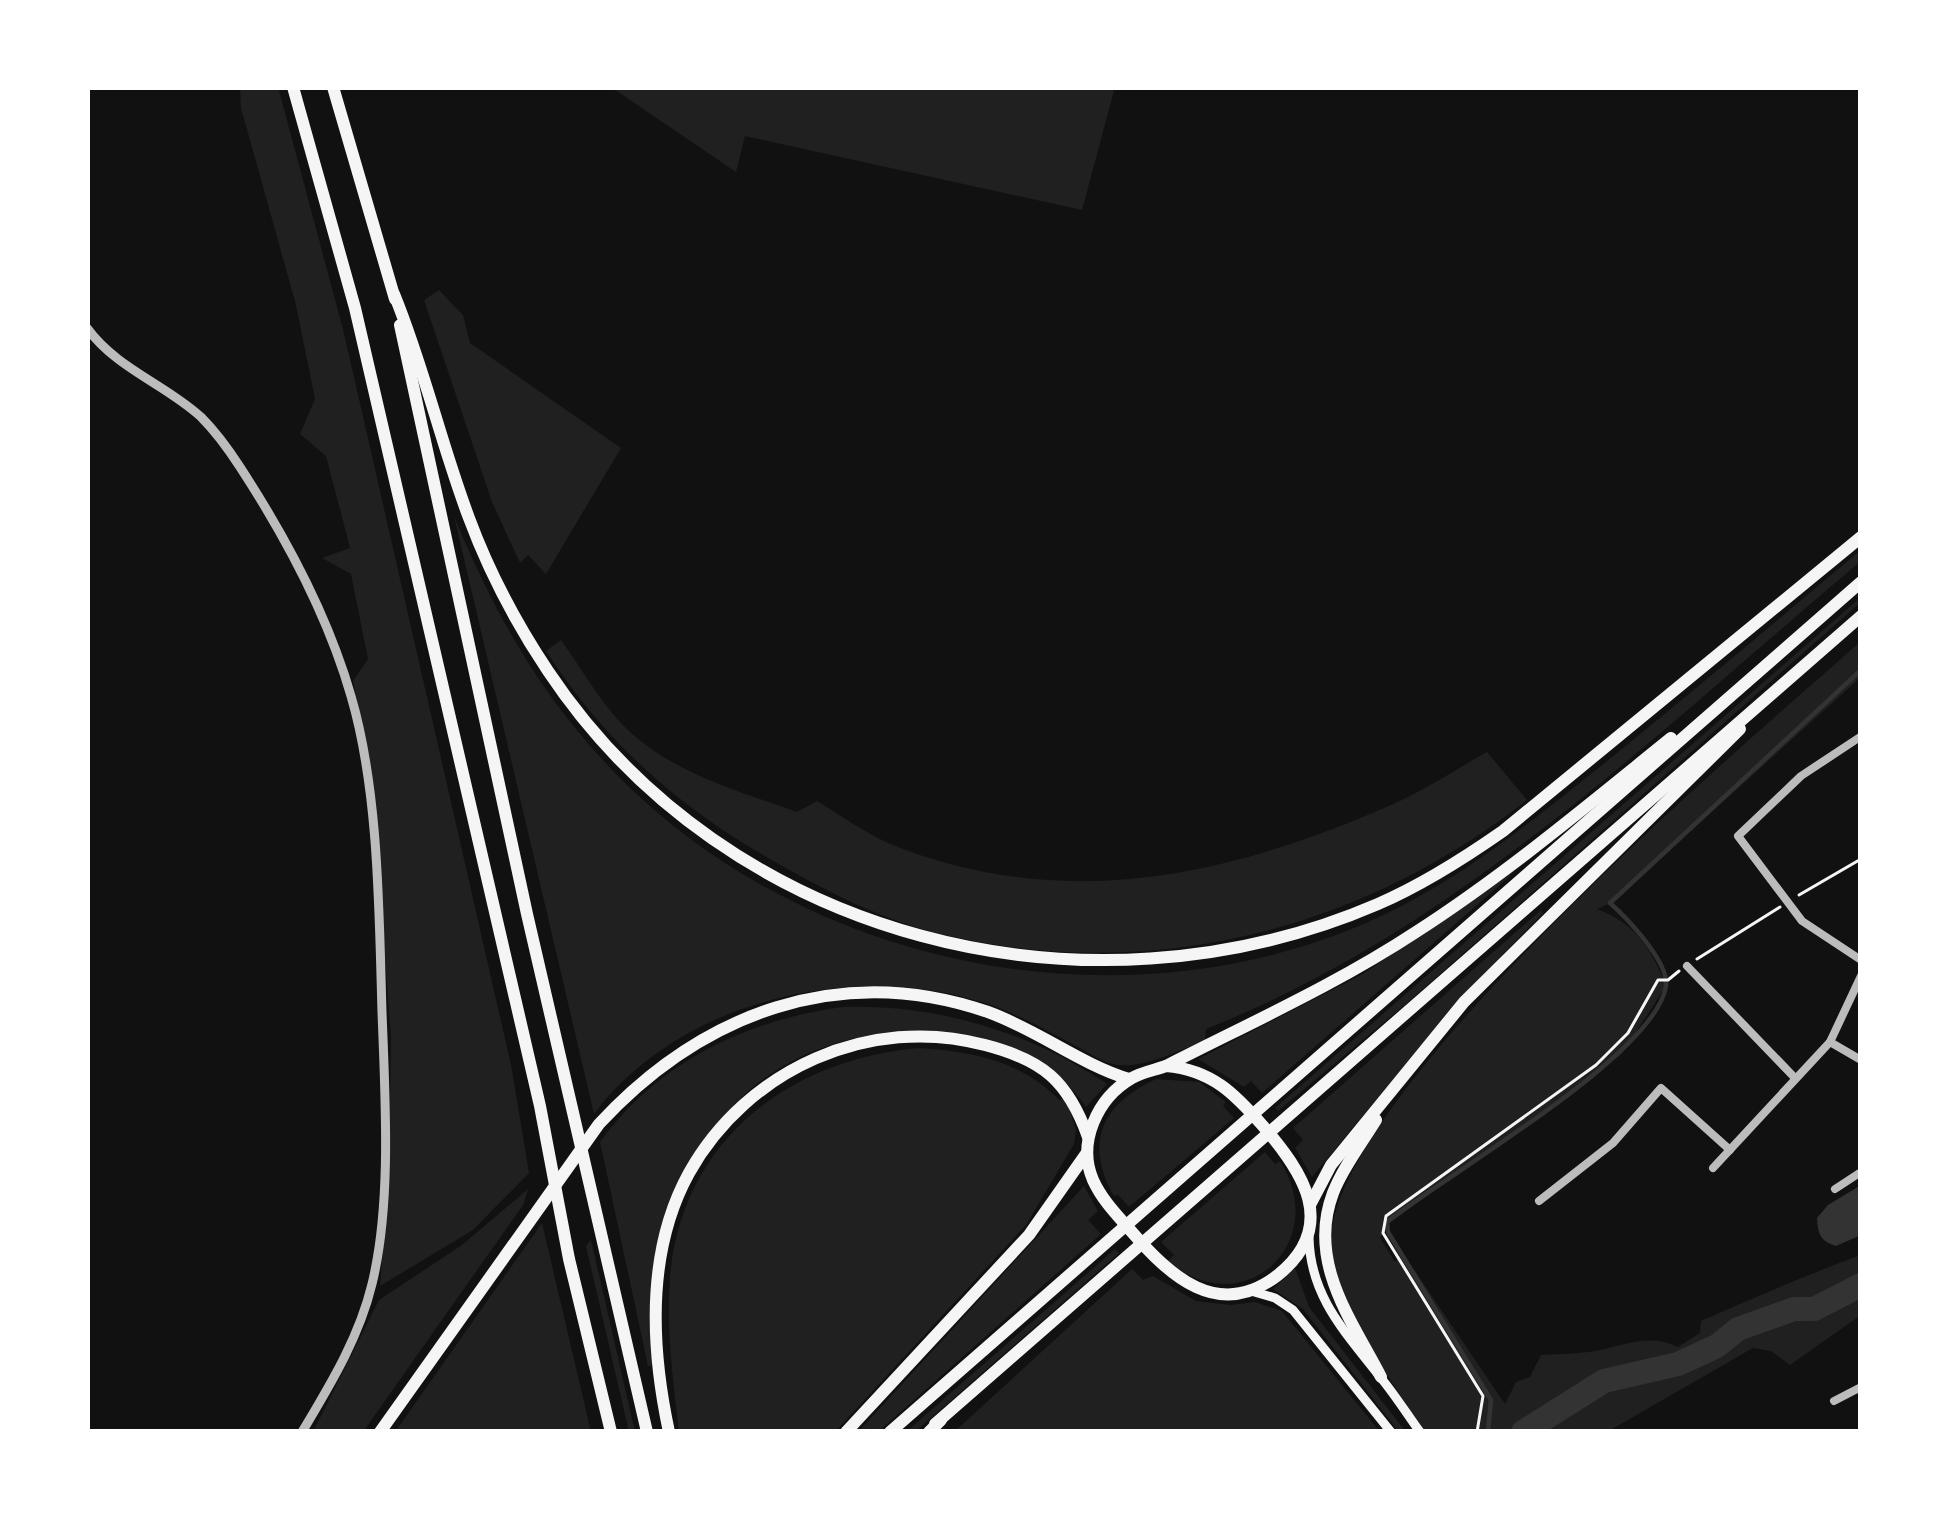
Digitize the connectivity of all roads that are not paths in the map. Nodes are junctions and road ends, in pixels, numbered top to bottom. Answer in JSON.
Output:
{"nodes":[{"id":1,"x":293,"y":87,"type":"edge"},
{"id":2,"x":334,"y":87,"type":"edge"},
{"id":3,"x":394,"y":294,"type":"junction"},
{"id":4,"x":87,"y":328,"type":"edge"},
{"id":5,"x":1861,"y":537,"type":"edge"},
{"id":6,"x":1861,"y":582,"type":"edge"},
{"id":7,"x":1861,"y":616,"type":"edge"},
{"id":8,"x":1813,"y":623,"type":"junction"},
{"id":9,"x":1828,"y":645,"type":"junction"},
{"id":10,"x":1860,"y":737,"type":"edge"},
{"id":11,"x":1861,"y":960,"type":"edge"},
{"id":12,"x":1687,"y":966,"type":"road end"},
{"id":13,"x":1861,"y":976,"type":"edge"},
{"id":14,"x":1829,"y":1042,"type":"junction"},
{"id":15,"x":1861,"y":1060,"type":"edge"},
{"id":16,"x":1166,"y":1066,"type":"junction"},
{"id":17,"x":1796,"y":1078,"type":"junction"},
{"id":18,"x":1129,"y":1079,"type":"junction"},
{"id":19,"x":1398,"y":1083,"type":"junction"},
{"id":20,"x":1088,"y":1136,"type":"junction"},
{"id":21,"x":1730,"y":1150,"type":"junction"},
{"id":22,"x":1086,"y":1154,"type":"junction"},
{"id":23,"x":1713,"y":1168,"type":"dead end"},
{"id":24,"x":1861,"y":1172,"type":"edge"},
{"id":25,"x":1835,"y":1189,"type":"dead end"},
{"id":26,"x":1539,"y":1201,"type":"dead end"},
{"id":27,"x":1310,"y":1205,"type":"junction"},
{"id":28,"x":1309,"y":1232,"type":"junction"},
{"id":29,"x":1245,"y":1290,"type":"junction"},
{"id":30,"x":1381,"y":1377,"type":"junction"},
{"id":31,"x":1861,"y":1387,"type":"edge"},
{"id":32,"x":1834,"y":1401,"type":"dead end"},
{"id":33,"x":302,"y":1432,"type":"edge"},
{"id":34,"x":380,"y":1432,"type":"edge"},
{"id":35,"x":611,"y":1432,"type":"edge"},
{"id":36,"x":647,"y":1432,"type":"edge"},
{"id":37,"x":668,"y":1432,"type":"edge"},
{"id":38,"x":846,"y":1432,"type":"edge"},
{"id":39,"x":890,"y":1432,"type":"edge"},
{"id":40,"x":928,"y":1432,"type":"edge"},
{"id":41,"x":1390,"y":1432,"type":"edge"},
{"id":42,"x":1420,"y":1432,"type":"edge"}],
"edges":[{"from":1,"to":35,"type":"highway"},
{"from":2,"to":3,"type":"highway"},
{"from":3,"to":5,"type":"highway"},
{"from":3,"to":36,"type":"highway"},
{"from":4,"to":33,"type":"street"},
{"from":6,"to":8,"type":"highway"},
{"from":7,"to":9,"type":"highway"},
{"from":8,"to":16,"type":"highway"},
{"from":8,"to":39,"type":"highway"},
{"from":9,"to":19,"type":"highway"},
{"from":9,"to":40,"type":"highway"},
{"from":10,"to":11,"type":"street"},
{"from":12,"to":17,"type":"street"},
{"from":13,"to":14,"type":"street"},
{"from":14,"to":15,"type":"street"},
{"from":14,"to":17,"type":"street"},
{"from":16,"to":18,"type":"highway"},
{"from":16,"to":27,"type":"highway"},
{"from":17,"to":21,"type":"street"},
{"from":18,"to":20,"type":"highway"},
{"from":18,"to":34,"type":"highway"},
{"from":19,"to":27,"type":"highway"},
{"from":19,"to":30,"type":"highway"},
{"from":20,"to":22,"type":"highway"},
{"from":20,"to":37,"type":"highway"},
{"from":21,"to":23,"type":"street"},
{"from":21,"to":26,"type":"street"},
{"from":22,"to":29,"type":"highway"},
{"from":22,"to":38,"type":"highway"},
{"from":24,"to":25,"type":"street"},
{"from":27,"to":28,"type":"highway"},
{"from":28,"to":29,"type":"highway"},
{"from":28,"to":30,"type":"main road"},
{"from":29,"to":41,"type":"main road"},
{"from":30,"to":42,"type":"main road"},
{"from":31,"to":32,"type":"street"}]}
